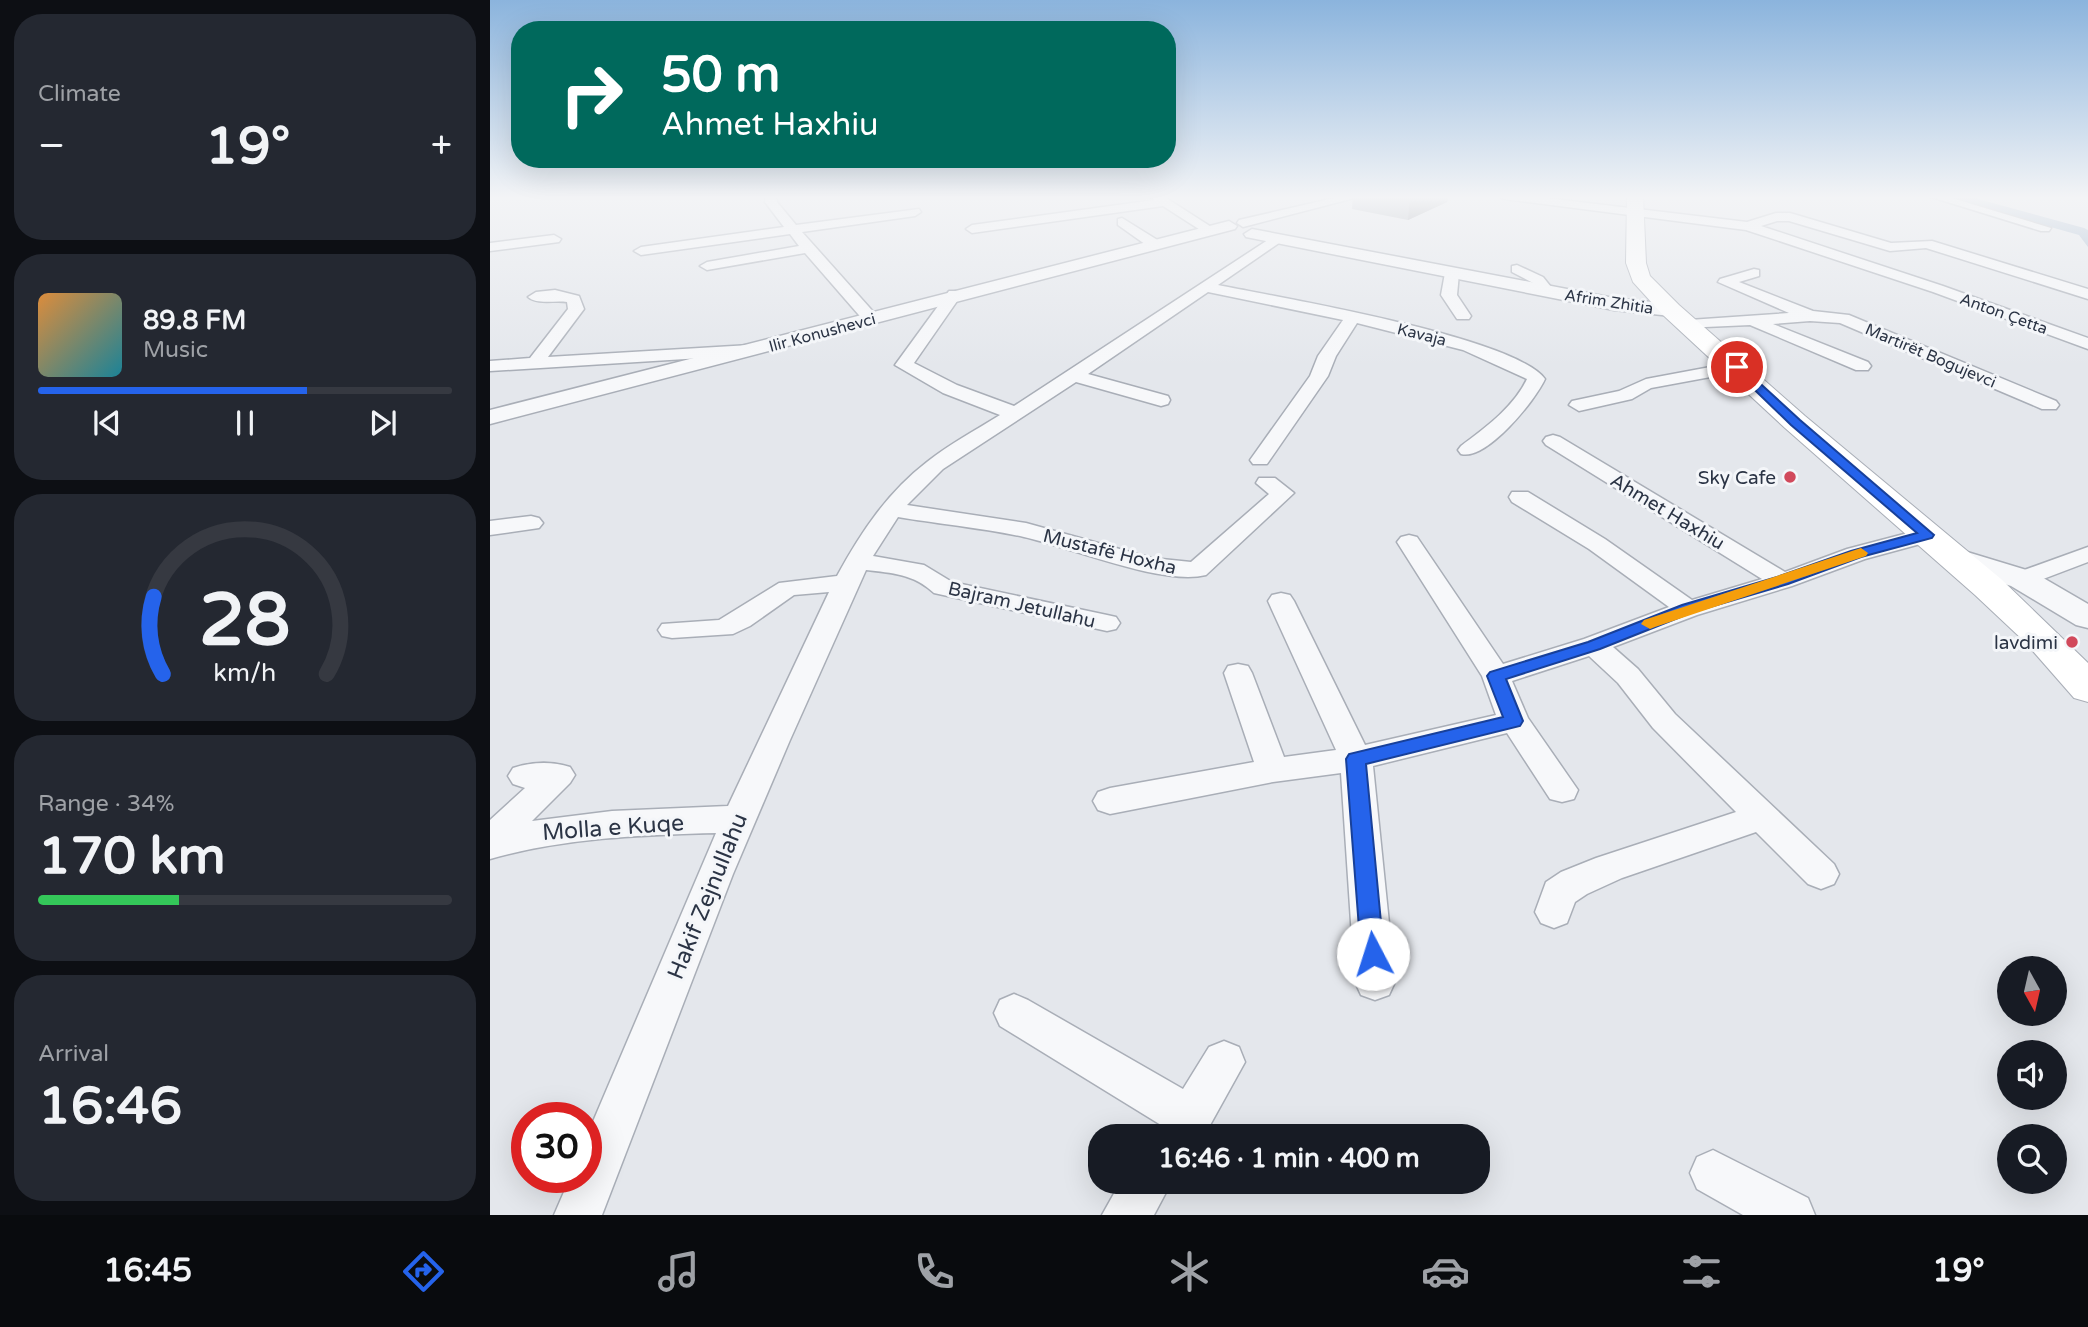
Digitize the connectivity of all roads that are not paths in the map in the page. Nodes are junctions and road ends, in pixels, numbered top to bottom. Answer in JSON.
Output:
{"nodes":[{"id":1,"x":782,"y":253,"type":"edge"},
{"id":2,"x":813,"y":253,"type":"edge"},
{"id":3,"x":1122,"y":253,"type":"edge"},
{"id":4,"x":1228,"y":253,"type":"edge"},
{"id":5,"x":1351,"y":253,"type":"edge"},
{"id":6,"x":1636,"y":253,"type":"edge"},
{"id":7,"x":1829,"y":253,"type":"edge"},
{"id":8,"x":1955,"y":253,"type":"edge"},
{"id":9,"x":707,"y":266,"type":"dead end"},
{"id":10,"x":1517,"y":269,"type":"dead end"},
{"id":11,"x":1452,"y":273,"type":"junction"},
{"id":12,"x":1754,"y":273,"type":"dead end"},
{"id":13,"x":1204,"y":287,"type":"junction"},
{"id":14,"x":1548,"y":292,"type":"junction"},
{"id":15,"x":2088,"y":294,"type":"edge"},
{"id":16,"x":537,"y":297,"type":"dead end"},
{"id":17,"x":951,"y":299,"type":"junction"},
{"id":18,"x":1463,"y":316,"type":"dead end"},
{"id":19,"x":1810,"y":316,"type":"junction"},
{"id":20,"x":1353,"y":317,"type":"junction"},
{"id":21,"x":1680,"y":317,"type":"junction"},
{"id":22,"x":871,"y":319,"type":"junction"},
{"id":23,"x":1752,"y":321,"type":"junction"},
{"id":24,"x":2088,"y":344,"type":"edge"},
{"id":25,"x":754,"y":350,"type":"junction"},
{"id":26,"x":535,"y":363,"type":"junction"},
{"id":27,"x":490,"y":366,"type":"edge"},
{"id":28,"x":1863,"y":366,"type":"dead end"},
{"id":29,"x":1737,"y":367,"type":"junction"},
{"id":30,"x":1073,"y":376,"type":"junction"},
{"id":31,"x":1161,"y":400,"type":"dead end"},
{"id":32,"x":1579,"y":405,"type":"dead end"},
{"id":33,"x":2049,"y":405,"type":"dead end"},
{"id":34,"x":1014,"y":414,"type":"junction"},
{"id":35,"x":490,"y":417,"type":"edge"},
{"id":36,"x":1553,"y":441,"type":"dead end"},
{"id":37,"x":1468,"y":450,"type":"dead end"},
{"id":38,"x":1260,"y":460,"type":"dead end"},
{"id":39,"x":1266,"y":483,"type":"dead end"},
{"id":40,"x":1520,"y":497,"type":"dead end"},
{"id":41,"x":890,"y":509,"type":"junction"},
{"id":42,"x":531,"y":523,"type":"dead end"},
{"id":43,"x":490,"y":528,"type":"edge"},
{"id":44,"x":1927,"y":535,"type":"junction"},
{"id":45,"x":1409,"y":542,"type":"dead end"},
{"id":46,"x":2088,"y":554,"type":"edge"},
{"id":47,"x":1954,"y":557,"type":"junction"},
{"id":48,"x":853,"y":572,"type":"junction"},
{"id":49,"x":2022,"y":579,"type":"junction"},
{"id":50,"x":1783,"y":581,"type":"junction"},
{"id":51,"x":1281,"y":601,"type":"dead end"},
{"id":52,"x":1688,"y":609,"type":"junction"},
{"id":53,"x":2088,"y":618,"type":"edge"},
{"id":54,"x":1107,"y":623,"type":"dead end"},
{"id":55,"x":672,"y":630,"type":"dead end"},
{"id":56,"x":1594,"y":645,"type":"junction"},
{"id":57,"x":1238,"y":673,"type":"dead end"},
{"id":58,"x":1496,"y":676,"type":"junction"},
{"id":59,"x":2088,"y":688,"type":"edge"},
{"id":60,"x":1514,"y":721,"type":"junction"},
{"id":61,"x":1356,"y":759,"type":"junction"},
{"id":62,"x":1273,"y":770,"type":"junction"},
{"id":63,"x":524,"y":776,"type":"dead end"},
{"id":64,"x":1562,"y":790,"type":"dead end"},
{"id":65,"x":1110,"y":801,"type":"dead end"},
{"id":66,"x":1760,"y":817,"type":"junction"},
{"id":67,"x":738,"y":819,"type":"junction"},
{"id":68,"x":490,"y":843,"type":"edge"},
{"id":69,"x":1821,"y":874,"type":"dead end"},
{"id":70,"x":1554,"y":912,"type":"dead end"},
{"id":71,"x":1375,"y":982,"type":"dead end"},
{"id":72,"x":1014,"y":1013,"type":"dead end"},
{"id":73,"x":1224,"y":1062,"type":"dead end"},
{"id":74,"x":1180,"y":1124,"type":"edge"},
{"id":75,"x":1187,"y":1124,"type":"edge"},
{"id":76,"x":1713,"y":1173,"type":"dead end"},
{"id":77,"x":1140,"y":1194,"type":"edge"},
{"id":78,"x":578,"y":1215,"type":"edge"},
{"id":79,"x":1126,"y":1215,"type":"edge"},
{"id":80,"x":1791,"y":1215,"type":"edge"}],
"edges":[{"from":1,"to":9,"type":"street"},
{"from":2,"to":22,"type":"street"},
{"from":3,"to":17,"type":"street","name":"Ilir Konushevci"},
{"from":4,"to":13,"type":"street","name":"Hakif Zejnullahu"},
{"from":5,"to":11,"type":"street","name":"Afrim Zhitia"},
{"from":6,"to":21,"type":"main road"},
{"from":7,"to":24,"type":"street","name":"Anton Çetta"},
{"from":8,"to":15,"type":"street"},
{"from":10,"to":14,"type":"street","name":"Afrim Zhitia"},
{"from":11,"to":14,"type":"street","name":"Afrim Zhitia"},
{"from":11,"to":18,"type":"street"},
{"from":12,"to":19,"type":"street","name":"Martirët Bogujevci"},
{"from":13,"to":20,"type":"street","name":"Kavaja"},
{"from":13,"to":30,"type":"street","name":"Hakif Zejnullahu"},
{"from":14,"to":21,"type":"street","name":"Afrim Zhitia"},
{"from":16,"to":26,"type":"street"},
{"from":17,"to":22,"type":"street","name":"Ilir Konushevci"},
{"from":17,"to":34,"type":"street"},
{"from":19,"to":23,"type":"street","name":"Martirët Bogujevci"},
{"from":19,"to":33,"type":"street","name":"Martirët Bogujevci"},
{"from":20,"to":37,"type":"street","name":"Kavaja"},
{"from":20,"to":38,"type":"street"},
{"from":21,"to":23,"type":"street","name":"Martirët Bogujevci"},
{"from":21,"to":29,"type":"main road"},
{"from":22,"to":25,"type":"street","name":"Ilir Konushevci"},
{"from":23,"to":28,"type":"street"},
{"from":25,"to":26,"type":"street"},
{"from":25,"to":35,"type":"street","name":"Ilir Konushevci"},
{"from":26,"to":27,"type":"street"},
{"from":29,"to":32,"type":"street"},
{"from":29,"to":44,"type":"main road"},
{"from":30,"to":31,"type":"street"},
{"from":30,"to":34,"type":"street","name":"Hakif Zejnullahu"},
{"from":34,"to":41,"type":"street","name":"Hakif Zejnullahu"},
{"from":36,"to":50,"type":"street","name":"Ahmet Haxhiu"},
{"from":39,"to":41,"type":"street","name":"Mustafë Hoxha"},
{"from":40,"to":52,"type":"street"},
{"from":41,"to":48,"type":"street","name":"Hakif Zejnullahu"},
{"from":42,"to":43,"type":"street"},
{"from":44,"to":47,"type":"main road"},
{"from":44,"to":50,"type":"street"},
{"from":45,"to":58,"type":"street"},
{"from":46,"to":49,"type":"street"},
{"from":47,"to":49,"type":"street"},
{"from":47,"to":59,"type":"main road"},
{"from":48,"to":54,"type":"street","name":"Bajram Jetullahu"},
{"from":48,"to":55,"type":"street"},
{"from":48,"to":67,"type":"street","name":"Hakif Zejnullahu"},
{"from":49,"to":53,"type":"street"},
{"from":50,"to":52,"type":"street"},
{"from":51,"to":61,"type":"street"},
{"from":52,"to":56,"type":"street"},
{"from":56,"to":58,"type":"street"},
{"from":56,"to":66,"type":"street"},
{"from":57,"to":62,"type":"street"},
{"from":58,"to":60,"type":"street"},
{"from":60,"to":61,"type":"street"},
{"from":60,"to":64,"type":"street"},
{"from":61,"to":62,"type":"street"},
{"from":61,"to":71,"type":"street"},
{"from":62,"to":65,"type":"street"},
{"from":63,"to":68,"type":"street","name":"Molla e Kuqe"},
{"from":66,"to":69,"type":"street"},
{"from":66,"to":70,"type":"street"},
{"from":67,"to":68,"type":"street","name":"Molla e Kuqe"},
{"from":67,"to":78,"type":"street","name":"Hakif Zejnullahu"},
{"from":72,"to":74,"type":"street"},
{"from":73,"to":75,"type":"street"},
{"from":76,"to":80,"type":"street"},
{"from":77,"to":79,"type":"street"}]}
